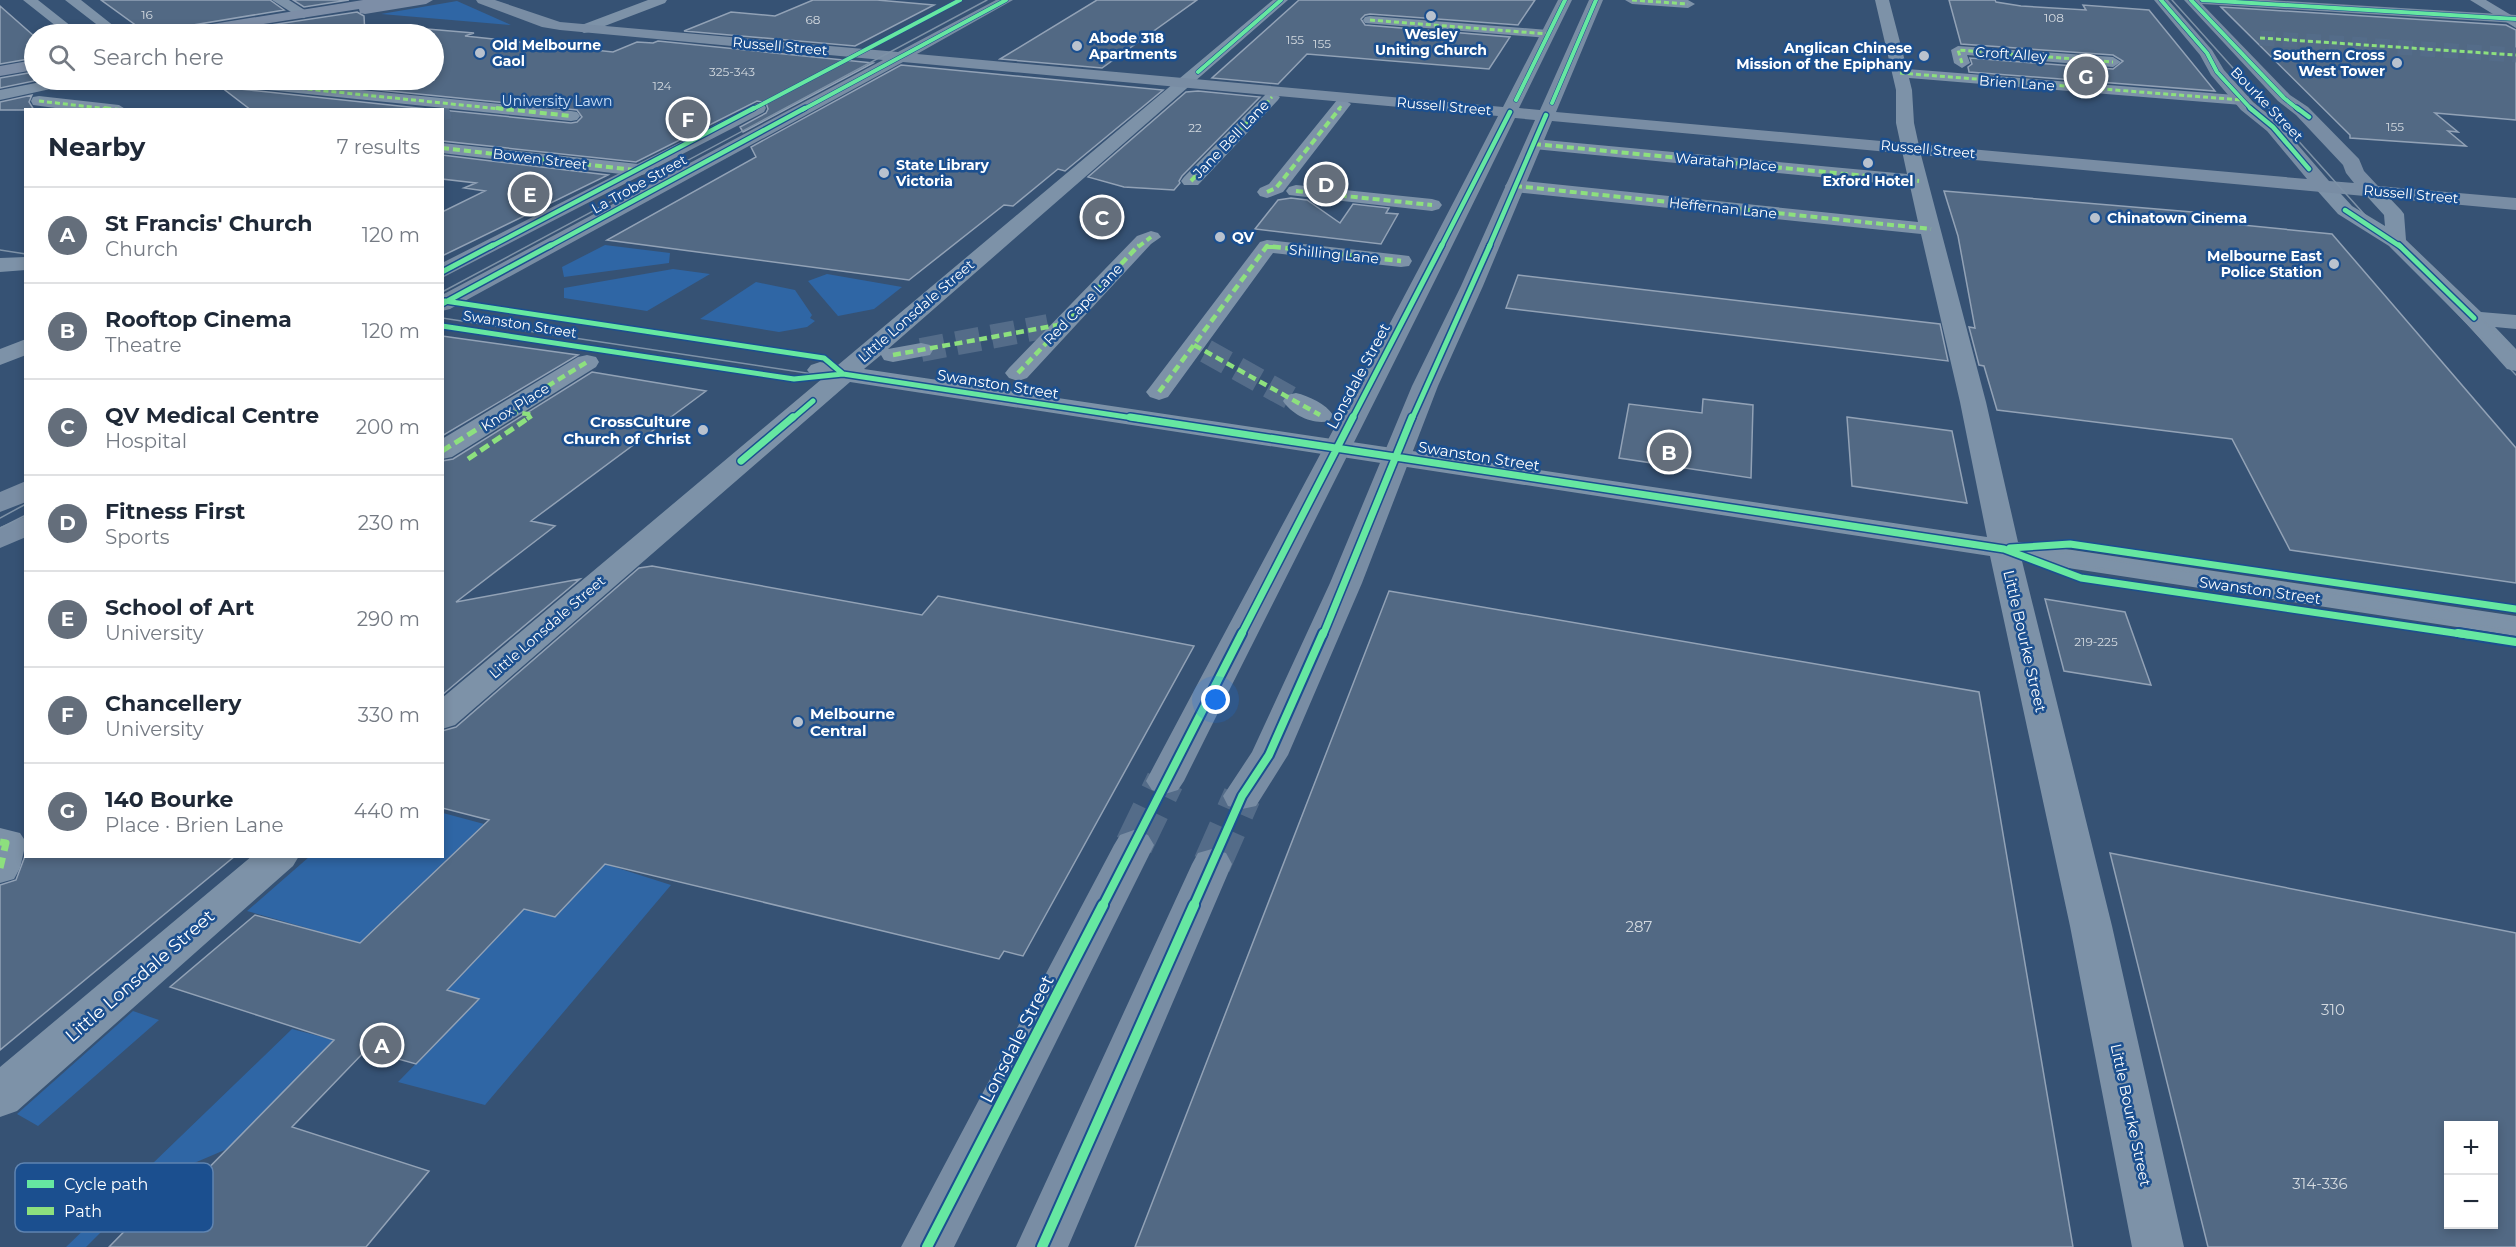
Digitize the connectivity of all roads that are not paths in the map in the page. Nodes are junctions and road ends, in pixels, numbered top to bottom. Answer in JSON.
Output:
{"nodes":[{"id":1,"x":72,"y":0,"type":"edge"},
{"id":2,"x":279,"y":0,"type":"edge"},
{"id":3,"x":388,"y":0,"type":"edge"},
{"id":4,"x":426,"y":0,"type":"edge"},
{"id":5,"x":483,"y":0,"type":"edge"},
{"id":6,"x":660,"y":0,"type":"edge"},
{"id":7,"x":960,"y":0,"type":"edge"},
{"id":8,"x":1006,"y":0,"type":"edge"},
{"id":9,"x":1281,"y":0,"type":"edge"},
{"id":10,"x":1565,"y":0,"type":"edge"},
{"id":11,"x":1596,"y":0,"type":"edge"},
{"id":12,"x":1632,"y":0,"type":"edge"},
{"id":13,"x":1882,"y":0,"type":"edge"},
{"id":14,"x":2161,"y":0,"type":"edge"},
{"id":15,"x":2191,"y":0,"type":"edge"},
{"id":16,"x":2202,"y":0,"type":"edge"},
{"id":17,"x":2337,"y":0,"type":"edge"},
{"id":18,"x":2478,"y":0,"type":"edge"},
{"id":19,"x":33,"y":3,"type":"edge"},
{"id":20,"x":1688,"y":4,"type":"dead end"},
{"id":21,"x":2310,"y":4,"type":"edge"},
{"id":22,"x":2494,"y":10,"type":"junction"},
{"id":23,"x":564,"y":12,"type":"dead end"},
{"id":24,"x":304,"y":14,"type":"junction"},
{"id":25,"x":1557,"y":16,"type":"junction"},
{"id":26,"x":2514,"y":18,"type":"edge"},
{"id":27,"x":1588,"y":19,"type":"junction"},
{"id":28,"x":608,"y":20,"type":"junction"},
{"id":29,"x":1370,"y":20,"type":"dead end"},
{"id":30,"x":61,"y":24,"type":"edge"},
{"id":31,"x":104,"y":24,"type":"edge"},
{"id":32,"x":240,"y":24,"type":"edge"},
{"id":33,"x":280,"y":24,"type":"edge"},
{"id":34,"x":584,"y":29,"type":"junction"},
{"id":35,"x":747,"y":32,"type":"junction"},
{"id":36,"x":1548,"y":34,"type":"junction"},
{"id":37,"x":726,"y":41,"type":"junction"},
{"id":38,"x":879,"y":44,"type":"junction"},
{"id":39,"x":915,"y":47,"type":"junction"},
{"id":40,"x":1557,"y":50,"type":"junction"},
{"id":41,"x":861,"y":53,"type":"junction"},
{"id":42,"x":898,"y":56,"type":"junction"},
{"id":43,"x":24,"y":59,"type":"edge"},
{"id":44,"x":2114,"y":62,"type":"dead end"},
{"id":45,"x":0,"y":63,"type":"edge"},
{"id":46,"x":1962,"y":63,"type":"dead end"},
{"id":47,"x":24,"y":67,"type":"edge"},
{"id":48,"x":0,"y":71,"type":"edge"},
{"id":49,"x":1900,"y":74,"type":"junction"},
{"id":50,"x":1191,"y":77,"type":"junction"},
{"id":51,"x":24,"y":88,"type":"edge"},
{"id":52,"x":24,"y":90,"type":"edge"},
{"id":53,"x":307,"y":90,"type":"edge"},
{"id":54,"x":1272,"y":97,"type":"dead end"},
{"id":55,"x":1516,"y":100,"type":"junction"},
{"id":56,"x":2242,"y":100,"type":"junction"},
{"id":57,"x":39,"y":101,"type":"dead end"},
{"id":58,"x":1552,"y":103,"type":"junction"},
{"id":59,"x":1343,"y":104,"type":"dead end"},
{"id":60,"x":101,"y":108,"type":"edge"},
{"id":61,"x":571,"y":116,"type":"dead end"},
{"id":62,"x":1909,"y":141,"type":"junction"},
{"id":63,"x":1534,"y":144,"type":"junction"},
{"id":64,"x":444,"y":147,"type":"edge"},
{"id":65,"x":2005,"y":150,"type":"junction"},
{"id":66,"x":2309,"y":169,"type":"junction"},
{"id":67,"x":638,"y":170,"type":"junction"},
{"id":68,"x":2355,"y":173,"type":"junction"},
{"id":69,"x":1191,"y":181,"type":"dead end"},
{"id":70,"x":1919,"y":181,"type":"junction"},
{"id":71,"x":1515,"y":186,"type":"junction"},
{"id":72,"x":2324,"y":186,"type":"junction"},
{"id":73,"x":2516,"y":187,"type":"edge"},
{"id":74,"x":1296,"y":191,"type":"dead end"},
{"id":75,"x":2372,"y":191,"type":"junction"},
{"id":76,"x":1267,"y":192,"type":"dead end"},
{"id":77,"x":2516,"y":204,"type":"edge"},
{"id":78,"x":1432,"y":205,"type":"dead end"},
{"id":79,"x":1931,"y":229,"type":"junction"},
{"id":80,"x":1150,"y":237,"type":"dead end"},
{"id":81,"x":1447,"y":237,"type":"junction"},
{"id":82,"x":1490,"y":242,"type":"junction"},
{"id":83,"x":2396,"y":242,"type":"junction"},
{"id":84,"x":1401,"y":261,"type":"dead end"},
{"id":85,"x":24,"y":263,"type":"edge"},
{"id":86,"x":0,"y":265,"type":"edge"},
{"id":87,"x":444,"y":271,"type":"edge"},
{"id":88,"x":1425,"y":281,"type":"junction"},
{"id":89,"x":1472,"y":286,"type":"junction"},
{"id":90,"x":444,"y":302,"type":"edge"},
{"id":91,"x":2474,"y":318,"type":"junction"},
{"id":92,"x":2516,"y":322,"type":"edge"},
{"id":93,"x":24,"y":347,"type":"edge"},
{"id":94,"x":921,"y":350,"type":"tunnel mouth"},
{"id":95,"x":893,"y":355,"type":"dead end"},
{"id":96,"x":0,"y":358,"type":"edge"},
{"id":97,"x":587,"y":362,"type":"dead end"},
{"id":98,"x":2516,"y":364,"type":"edge"},
{"id":99,"x":831,"y":372,"type":"junction"},
{"id":100,"x":1018,"y":373,"type":"dead end"},
{"id":101,"x":1398,"y":383,"type":"junction"},
{"id":102,"x":1159,"y":392,"type":"dead end"},
{"id":103,"x":1296,"y":401,"type":"tunnel mouth"},
{"id":104,"x":510,"y":411,"type":"junction"},
{"id":105,"x":1320,"y":415,"type":"dead end"},
{"id":106,"x":1336,"y":448,"type":"junction"},
{"id":107,"x":444,"y":450,"type":"edge"},
{"id":108,"x":1397,"y":457,"type":"junction"},
{"id":109,"x":468,"y":459,"type":"dead end"},
{"id":110,"x":24,"y":491,"type":"edge"},
{"id":111,"x":0,"y":503,"type":"edge"},
{"id":112,"x":24,"y":526,"type":"edge"},
{"id":113,"x":0,"y":539,"type":"edge"},
{"id":114,"x":2004,"y":549,"type":"junction"},
{"id":115,"x":2516,"y":626,"type":"edge"},
{"id":116,"x":444,"y":715,"type":"edge"},
{"id":117,"x":1165,"y":782,"type":"tunnel mouth"},
{"id":118,"x":1242,"y":796,"type":"tunnel mouth"},
{"id":119,"x":0,"y":842,"type":"edge"},
{"id":120,"x":1134,"y":845,"type":"tunnel mouth"},
{"id":121,"x":277,"y":858,"type":"edge"},
{"id":122,"x":1212,"y":864,"type":"tunnel mouth"},
{"id":123,"x":0,"y":868,"type":"edge"},
{"id":124,"x":0,"y":1096,"type":"edge"},
{"id":125,"x":927,"y":1247,"type":"edge"},
{"id":126,"x":1042,"y":1247,"type":"edge"},
{"id":127,"x":2158,"y":1247,"type":"edge"}],
"edges":[{"from":1,"to":19,"type":"street"},
{"from":1,"to":31,"type":"street"},
{"from":2,"to":24,"type":"street"},
{"from":3,"to":24,"type":"main road"},
{"from":4,"to":33,"type":"main road"},
{"from":5,"to":34,"type":"main road","name":"Russell Street"},
{"from":6,"to":28,"type":"street"},
{"from":7,"to":38,"type":"main road","name":"La Trobe Street"},
{"from":8,"to":39,"type":"main road","name":"La Trobe Street"},
{"from":9,"to":50,"type":"street","name":"Little Lonsdale Street"},
{"from":10,"to":25,"type":"main road","name":"Lonsdale Street"},
{"from":11,"to":27,"type":"main road","name":"Lonsdale Street"},
{"from":12,"to":20,"type":"street"},
{"from":13,"to":49,"type":"street","name":"Little Bourke Street"},
{"from":14,"to":56,"type":"main road","name":"Bourke Street"},
{"from":15,"to":68,"type":"main road","name":"Bourke Street"},
{"from":16,"to":21,"type":"main road"},
{"from":17,"to":22,"type":"main road"},
{"from":18,"to":22,"type":"street"},
{"from":19,"to":30,"type":"street"},
{"from":21,"to":26,"type":"main road"},
{"from":22,"to":26,"type":"street"},
{"from":23,"to":28,"type":"main road","name":"Russell Street"},
{"from":24,"to":32,"type":"main road"},
{"from":25,"to":27,"type":"main road"},
{"from":25,"to":36,"type":"main road","name":"Lonsdale Street"},
{"from":27,"to":40,"type":"main road","name":"Lonsdale Street"},
{"from":28,"to":34,"type":"street"},
{"from":28,"to":35,"type":"main road","name":"Russell Street"},
{"from":29,"to":36,"type":"street"},
{"from":34,"to":37,"type":"main road","name":"Russell Street"},
{"from":35,"to":37,"type":"main road"},
{"from":35,"to":38,"type":"main road","name":"Russell Street"},
{"from":36,"to":40,"type":"main road","name":"Lonsdale Street"},
{"from":37,"to":41,"type":"main road","name":"Russell Street"},
{"from":38,"to":39,"type":"main road","name":"Russell Street"},
{"from":38,"to":41,"type":"main road","name":"La Trobe Street"},
{"from":39,"to":42,"type":"main road","name":"La Trobe Street"},
{"from":39,"to":50,"type":"main road","name":"Russell Street"},
{"from":40,"to":55,"type":"main road","name":"Lonsdale Street"},
{"from":40,"to":58,"type":"main road","name":"Lonsdale Street"},
{"from":41,"to":42,"type":"main road","name":"Russell Street"},
{"from":41,"to":67,"type":"main road","name":"La Trobe Street"},
{"from":42,"to":50,"type":"main road","name":"Russell Street"},
{"from":42,"to":90,"type":"main road","name":"La Trobe Street"},
{"from":43,"to":45,"type":"main road"},
{"from":44,"to":46,"type":"street","name":"Croft Alley"},
{"from":47,"to":48,"type":"main road"},
{"from":49,"to":56,"type":"street","name":"Brien Lane"},
{"from":49,"to":62,"type":"street","name":"Little Bourke Street"},
{"from":50,"to":55,"type":"main road","name":"Russell Street"},
{"from":50,"to":99,"type":"street","name":"Little Lonsdale Street"},
{"from":51,"to":52,"type":"street"},
{"from":53,"to":61,"type":"street"},
{"from":54,"to":69,"type":"street","name":"Jane Bell Lane"},
{"from":55,"to":58,"type":"main road","name":"Russell Street"},
{"from":55,"to":58,"type":"main road"},
{"from":55,"to":81,"type":"main road","name":"Lonsdale Street"},
{"from":56,"to":66,"type":"main road","name":"Bourke Street"},
{"from":57,"to":60,"type":"street"},
{"from":58,"to":62,"type":"main road","name":"Russell Street"},
{"from":58,"to":63,"type":"main road","name":"Lonsdale Street"},
{"from":59,"to":76,"type":"street"},
{"from":62,"to":65,"type":"main road","name":"Russell Street"},
{"from":62,"to":70,"type":"street","name":"Little Bourke Street"},
{"from":63,"to":70,"type":"street","name":"Waratah Place"},
{"from":63,"to":71,"type":"main road","name":"Lonsdale Street"},
{"from":64,"to":67,"type":"street","name":"Bowen Street"},
{"from":65,"to":66,"type":"main road","name":"Russell Street"},
{"from":65,"to":72,"type":"main road","name":"Russell Street"},
{"from":66,"to":68,"type":"main road","name":"Russell Street"},
{"from":66,"to":72,"type":"main road","name":"Bourke Street"},
{"from":67,"to":87,"type":"main road","name":"La Trobe Street"},
{"from":68,"to":73,"type":"main road","name":"Russell Street"},
{"from":68,"to":75,"type":"main road","name":"Bourke Street"},
{"from":70,"to":79,"type":"street","name":"Little Bourke Street"},
{"from":71,"to":79,"type":"street","name":"Heffernan Lane"},
{"from":71,"to":82,"type":"main road","name":"Lonsdale Street"},
{"from":72,"to":75,"type":"main road","name":"Russell Street"},
{"from":72,"to":83,"type":"street","name":"Bourke Street"},
{"from":74,"to":78,"type":"street"},
{"from":75,"to":77,"type":"main road","name":"Russell Street"},
{"from":75,"to":83,"type":"street","name":"Bourke Street"},
{"from":79,"to":114,"type":"street","name":"Little Bourke Street"},
{"from":80,"to":100,"type":"street","name":"Red Cape Lane"},
{"from":81,"to":82,"type":"main road"},
{"from":81,"to":88,"type":"main road","name":"Lonsdale Street"},
{"from":82,"to":89,"type":"main road","name":"Lonsdale Street"},
{"from":83,"to":91,"type":"street","name":"Bourke Street"},
{"from":84,"to":102,"type":"street","name":"Shilling Lane"},
{"from":85,"to":86,"type":"street"},
{"from":88,"to":89,"type":"main road"},
{"from":88,"to":101,"type":"main road","name":"Lonsdale Street"},
{"from":89,"to":101,"type":"main road","name":"Lonsdale Street"},
{"from":91,"to":92,"type":"street"},
{"from":91,"to":98,"type":"street","name":"Bourke Street"},
{"from":93,"to":96,"type":"street"},
{"from":94,"to":95,"type":"street"},
{"from":97,"to":104,"type":"street","name":"Knox Place"},
{"from":99,"to":106,"type":"street","name":"Swanston Street"},
{"from":99,"to":116,"type":"street","name":"Little Lonsdale Street"},
{"from":101,"to":106,"type":"main road","name":"Lonsdale Street"},
{"from":101,"to":108,"type":"main road","name":"Lonsdale Street"},
{"from":103,"to":105,"type":"street"},
{"from":104,"to":107,"type":"street","name":"Knox Place"},
{"from":104,"to":109,"type":"street"},
{"from":106,"to":108,"type":"street","name":"Swanston Street"},
{"from":106,"to":117,"type":"main road","name":"Lonsdale Street"},
{"from":108,"to":114,"type":"street","name":"Swanston Street"},
{"from":108,"to":118,"type":"main road","name":"Lonsdale Street"},
{"from":110,"to":111,"type":"main road"},
{"from":112,"to":113,"type":"main road"},
{"from":114,"to":115,"type":"street","name":"Swanston Street"},
{"from":114,"to":127,"type":"street","name":"Little Bourke Street"},
{"from":119,"to":123,"type":"street"},
{"from":120,"to":125,"type":"main road","name":"Lonsdale Street"},
{"from":121,"to":124,"type":"street","name":"Little Lonsdale Street"},
{"from":122,"to":126,"type":"main road"}]}
